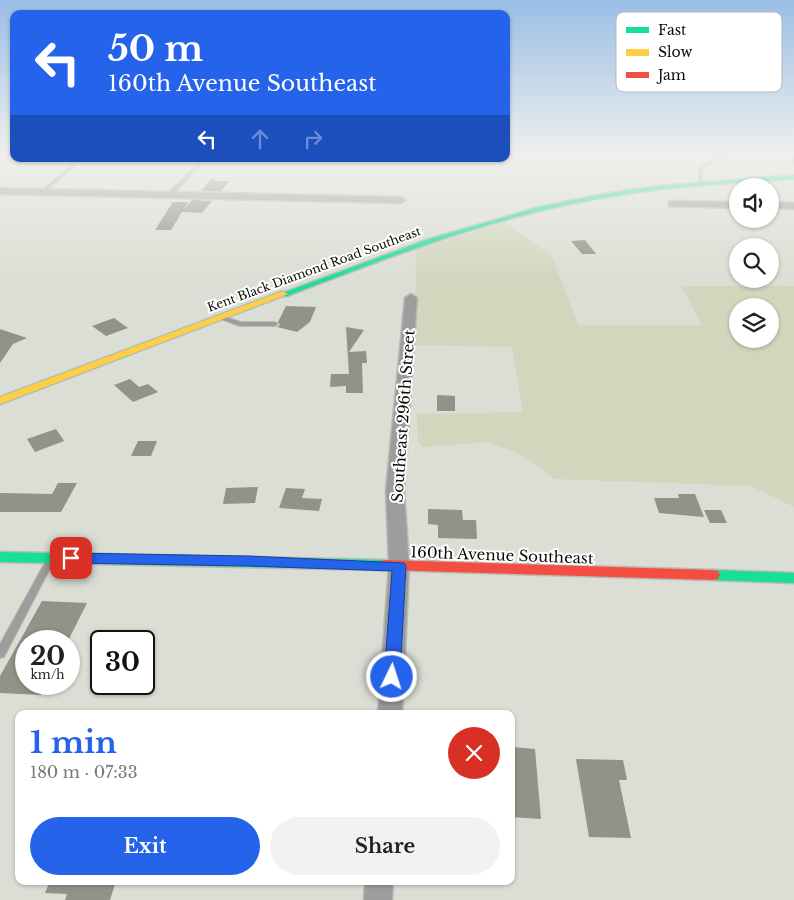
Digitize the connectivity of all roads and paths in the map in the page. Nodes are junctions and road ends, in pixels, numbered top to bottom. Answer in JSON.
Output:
{"nodes":[{"id":1,"x":262,"y":197,"type":"edge"},
{"id":2,"x":601,"y":197,"type":"edge"},
{"id":3,"x":401,"y":200,"type":"dead end"},
{"id":4,"x":672,"y":204,"type":"dead end"},
{"id":5,"x":729,"y":205,"type":"edge"},
{"id":6,"x":779,"y":205,"type":"edge"},
{"id":7,"x":794,"y":206,"type":"edge"},
{"id":8,"x":411,"y":298,"type":"dead end"},
{"id":9,"x":222,"y":318,"type":"junction"},
{"id":10,"x":274,"y":324,"type":"dead end"},
{"id":11,"x":0,"y":401,"type":"edge"},
{"id":12,"x":0,"y":557,"type":"edge"},
{"id":13,"x":52,"y":558,"type":"junction"},
{"id":14,"x":399,"y":566,"type":"junction"},
{"id":15,"x":794,"y":578,"type":"edge"},
{"id":16,"x":0,"y":654,"type":"edge"},
{"id":17,"x":390,"y":710,"type":"edge"},
{"id":18,"x":379,"y":885,"type":"edge"},
{"id":19,"x":378,"y":900,"type":"edge"}],
"edges":[{"from":1,"to":3,"type":"street"},
{"from":2,"to":9,"type":"street","name":"Kent Black Diamond Road Southeast"},
{"from":4,"to":5,"type":"street"},
{"from":6,"to":7,"type":"street"},
{"from":8,"to":14,"type":"street","name":"Southeast 296th Street"},
{"from":9,"to":10,"type":"lane"},
{"from":9,"to":11,"type":"street","name":"Kent Black Diamond Road Southeast"},
{"from":12,"to":13,"type":"street","name":"160th Avenue Southeast"},
{"from":13,"to":14,"type":"street","name":"160th Avenue Southeast"},
{"from":13,"to":16,"type":"lane"},
{"from":14,"to":15,"type":"street","name":"160th Avenue Southeast"},
{"from":14,"to":17,"type":"street","name":"Southeast 296th Street"},
{"from":18,"to":19,"type":"street"}]}
